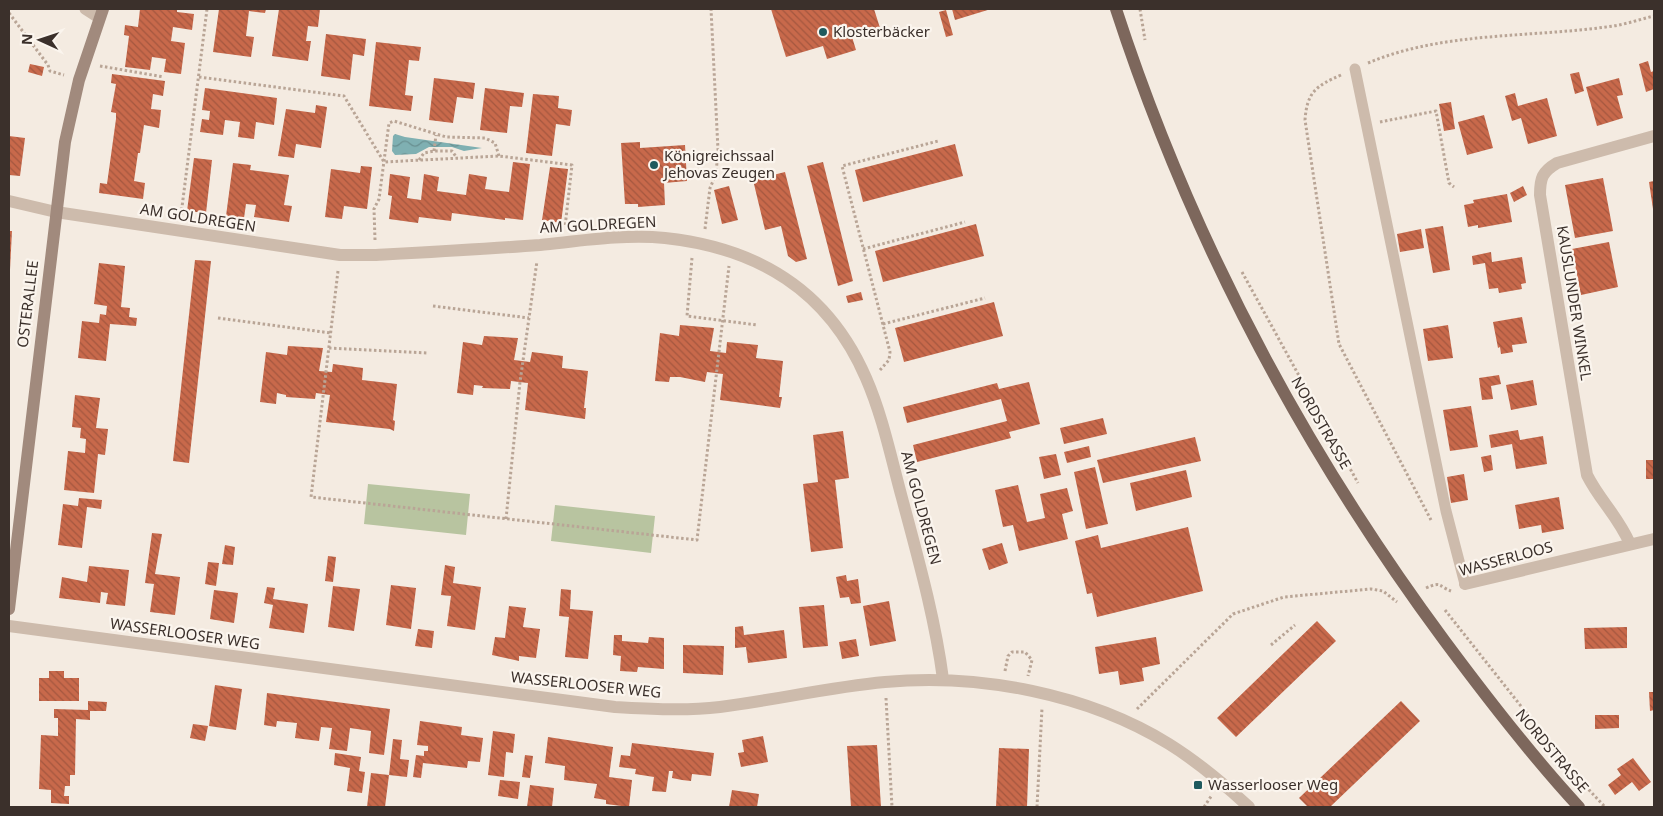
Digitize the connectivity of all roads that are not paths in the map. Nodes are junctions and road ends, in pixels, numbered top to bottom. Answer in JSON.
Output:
{"nodes":[{"id":1,"x":85,"y":9,"type":"edge"},
{"id":2,"x":1116,"y":9,"type":"edge"},
{"id":3,"x":101,"y":13,"type":"edge"},
{"id":4,"x":1355,"y":69,"type":"road end"},
{"id":5,"x":1654,"y":136,"type":"edge"},
{"id":6,"x":9,"y":201,"type":"edge"},
{"id":7,"x":56,"y":212,"type":"junction"},
{"id":8,"x":1654,"y":540,"type":"edge"},
{"id":9,"x":1630,"y":544,"type":"junction"},
{"id":10,"x":1465,"y":584,"type":"joint"},
{"id":11,"x":9,"y":608,"type":"edge"},
{"id":12,"x":9,"y":626,"type":"edge"},
{"id":13,"x":943,"y":679,"type":"junction"},
{"id":14,"x":1249,"y":807,"type":"edge"},
{"id":15,"x":1579,"y":807,"type":"edge"}],
"edges":[{"from":1,"to":3,"type":"lane"},
{"from":2,"to":15,"type":"main road","name":"NORDSTRASSE"},
{"from":3,"to":7,"type":"street","name":"OSTERALLEE"},
{"from":4,"to":10,"type":"lane"},
{"from":5,"to":9,"type":"street","name":"KAUSLUNDER WINKEL"},
{"from":6,"to":7,"type":"street","name":"AM GOLDREGEN"},
{"from":7,"to":11,"type":"street","name":"OSTERALLEE"},
{"from":7,"to":13,"type":"street","name":"AM GOLDREGEN"},
{"from":8,"to":9,"type":"street","name":"WASSERLOOS"},
{"from":9,"to":10,"type":"street","name":"WASSERLOOS"},
{"from":12,"to":13,"type":"street","name":"WASSERLOOSER WEG"},
{"from":13,"to":14,"type":"street","name":"WASSERLOOSER WEG"}]}
